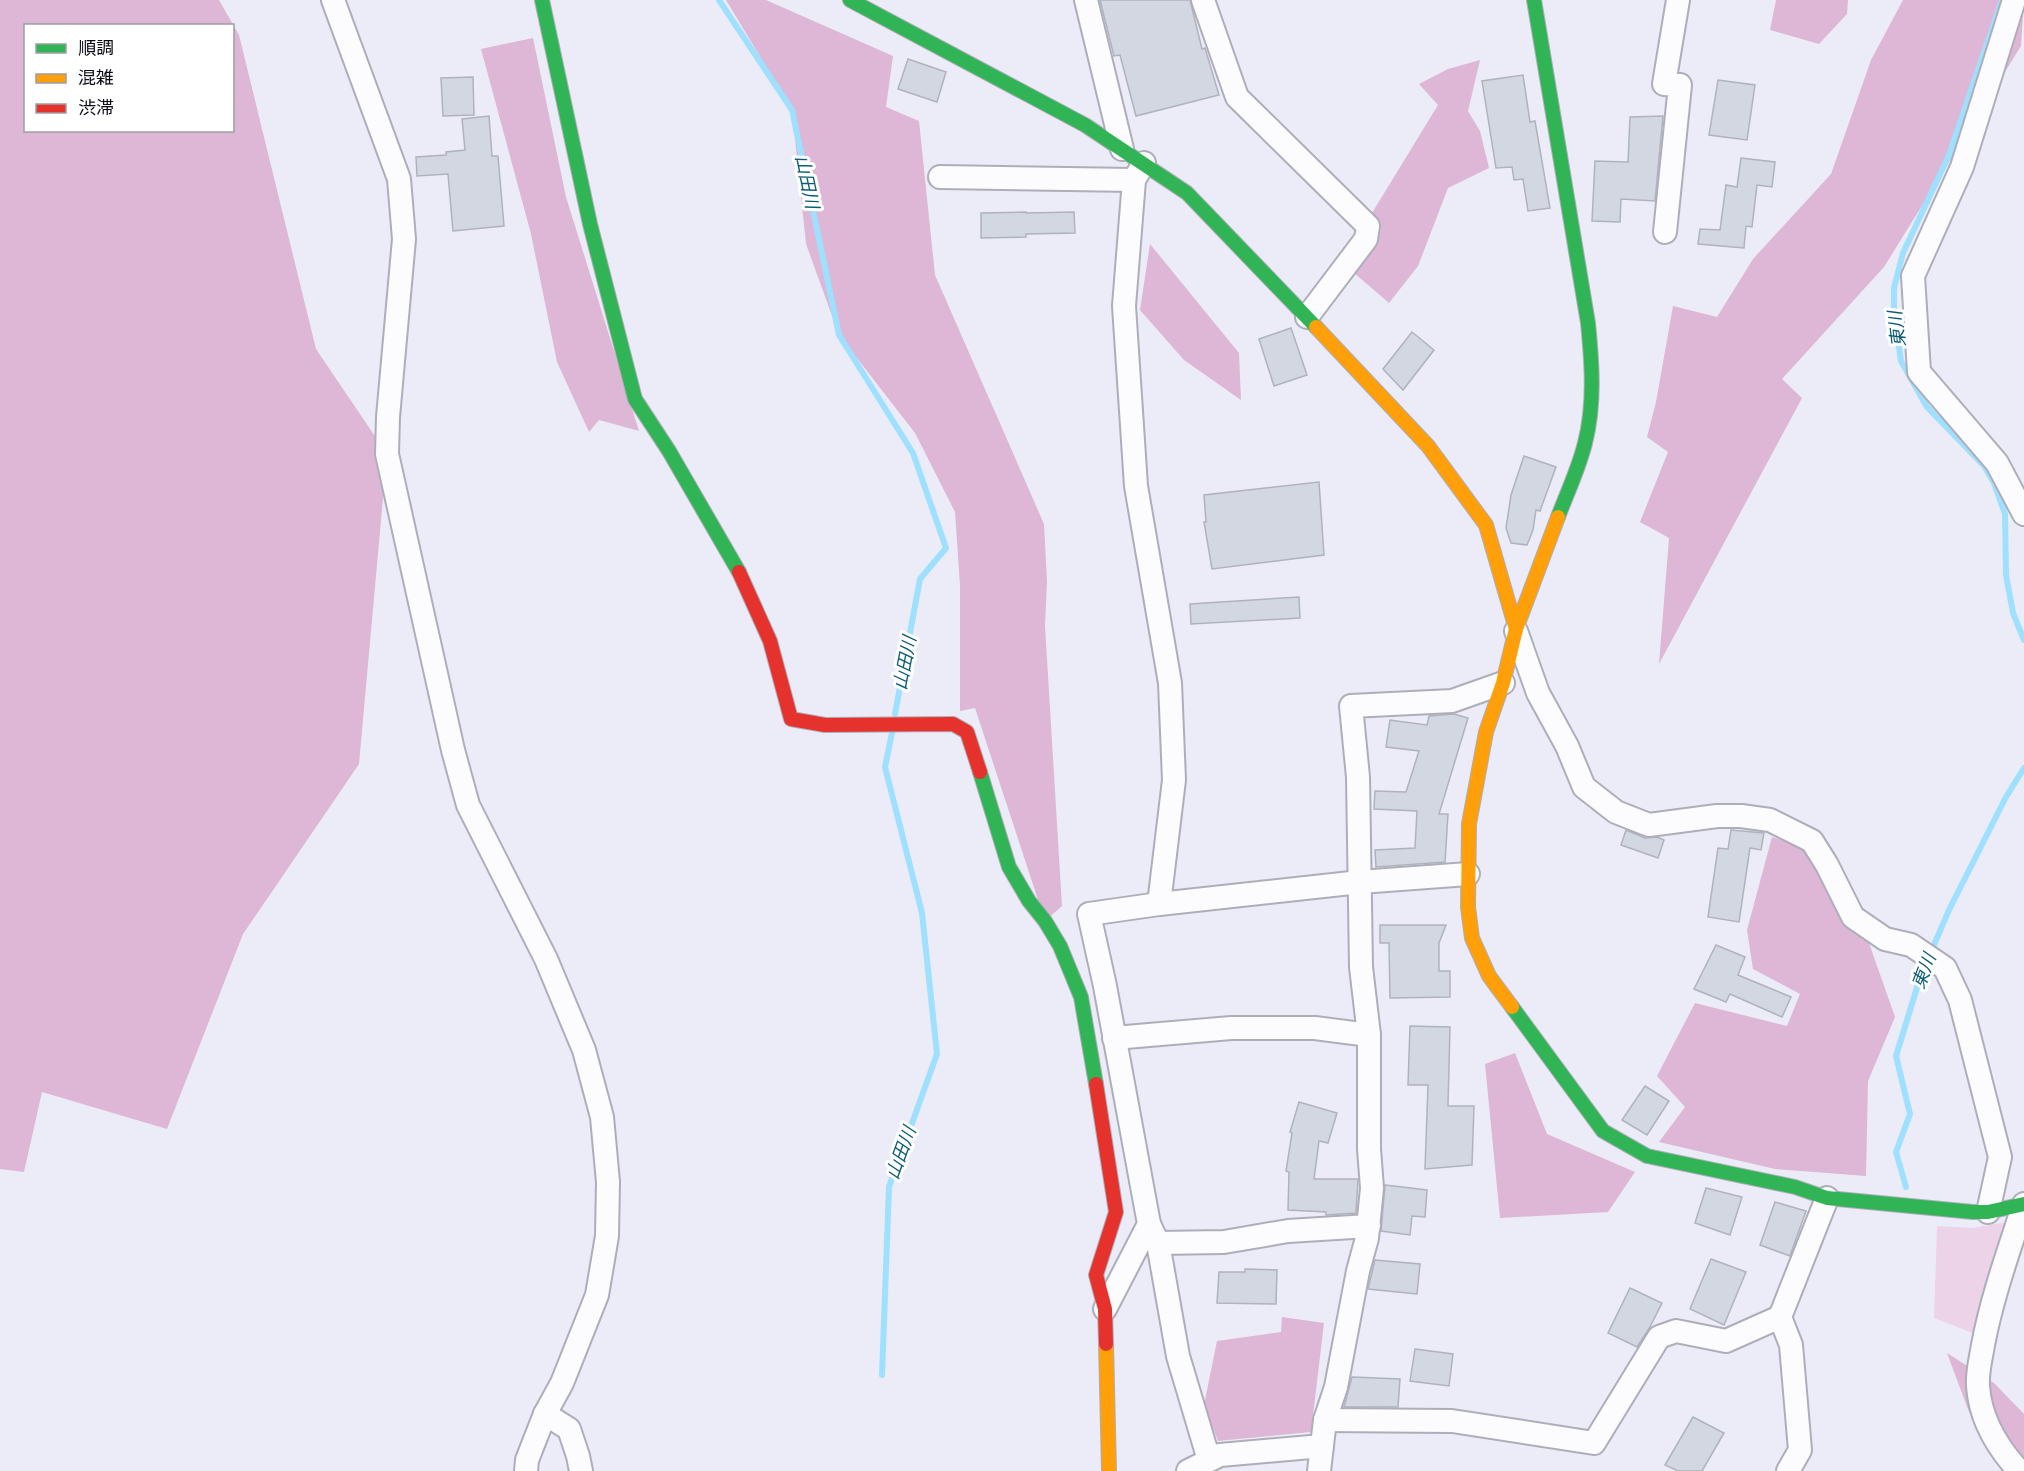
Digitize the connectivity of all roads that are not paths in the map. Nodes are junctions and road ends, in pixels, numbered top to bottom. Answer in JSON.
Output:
{"nodes":[{"id":1,"x":333,"y":0,"type":"edge"},
{"id":2,"x":542,"y":0,"type":"edge"},
{"id":3,"x":850,"y":0,"type":"edge"},
{"id":4,"x":1086,"y":0,"type":"edge"},
{"id":5,"x":1203,"y":0,"type":"edge"},
{"id":6,"x":1534,"y":0,"type":"edge"},
{"id":7,"x":1678,"y":0,"type":"edge"},
{"id":8,"x":2014,"y":0,"type":"edge"},
{"id":9,"x":1122,"y":149,"type":"junction"},
{"id":10,"x":1139,"y":171,"type":"junction"},
{"id":11,"x":940,"y":177,"type":"dead end"},
{"id":12,"x":1665,"y":231,"type":"dead end"},
{"id":13,"x":1307,"y":317,"type":"junction"},
{"id":14,"x":2024,"y":514,"type":"edge"},
{"id":15,"x":1516,"y":629,"type":"junction"},
{"id":16,"x":1503,"y":683,"type":"junction"},
{"id":17,"x":1468,"y":874,"type":"junction"},
{"id":18,"x":1360,"y":882,"type":"junction"},
{"id":19,"x":1159,"y":904,"type":"junction"},
{"id":20,"x":1369,"y":1035,"type":"junction"},
{"id":21,"x":1114,"y":1038,"type":"junction"},
{"id":22,"x":1827,"y":1197,"type":"junction"},
{"id":23,"x":2024,"y":1204,"type":"edge"},
{"id":24,"x":1988,"y":1212,"type":"junction"},
{"id":25,"x":1369,"y":1226,"type":"junction"},
{"id":26,"x":1154,"y":1233,"type":"junction"},
{"id":27,"x":1105,"y":1310,"type":"junction"},
{"id":28,"x":1780,"y":1317,"type":"junction"},
{"id":29,"x":545,"y":1413,"type":"junction"},
{"id":30,"x":1325,"y":1420,"type":"junction"},
{"id":31,"x":1322,"y":1446,"type":"junction"},
{"id":32,"x":1209,"y":1460,"type":"junction"},
{"id":33,"x":526,"y":1471,"type":"edge"},
{"id":34,"x":581,"y":1471,"type":"edge"},
{"id":35,"x":1109,"y":1471,"type":"edge"},
{"id":36,"x":1188,"y":1471,"type":"edge"},
{"id":37,"x":1319,"y":1471,"type":"edge"},
{"id":38,"x":1788,"y":1471,"type":"edge"},
{"id":39,"x":2019,"y":1471,"type":"edge"}],
"edges":[{"from":1,"to":29,"type":"street"},
{"from":2,"to":27,"type":"street"},
{"from":3,"to":9,"type":"street"},
{"from":4,"to":9,"type":"street"},
{"from":5,"to":13,"type":"street"},
{"from":6,"to":15,"type":"street"},
{"from":7,"to":12,"type":"street"},
{"from":8,"to":14,"type":"street"},
{"from":9,"to":10,"type":"street"},
{"from":10,"to":11,"type":"street"},
{"from":10,"to":13,"type":"street"},
{"from":10,"to":19,"type":"street"},
{"from":13,"to":15,"type":"street"},
{"from":15,"to":16,"type":"street"},
{"from":15,"to":24,"type":"street"},
{"from":16,"to":17,"type":"street"},
{"from":16,"to":18,"type":"street"},
{"from":17,"to":18,"type":"street"},
{"from":17,"to":22,"type":"street"},
{"from":18,"to":19,"type":"street"},
{"from":18,"to":20,"type":"street"},
{"from":19,"to":21,"type":"street"},
{"from":20,"to":21,"type":"street"},
{"from":20,"to":25,"type":"street"},
{"from":21,"to":26,"type":"street"},
{"from":22,"to":24,"type":"street"},
{"from":22,"to":28,"type":"street"},
{"from":23,"to":24,"type":"street"},
{"from":23,"to":39,"type":"street"},
{"from":25,"to":26,"type":"street"},
{"from":25,"to":30,"type":"street"},
{"from":26,"to":27,"type":"street"},
{"from":26,"to":32,"type":"street"},
{"from":27,"to":35,"type":"street"},
{"from":28,"to":30,"type":"street"},
{"from":28,"to":38,"type":"street"},
{"from":29,"to":33,"type":"street"},
{"from":29,"to":34,"type":"street"},
{"from":30,"to":31,"type":"street"},
{"from":31,"to":32,"type":"street"},
{"from":31,"to":37,"type":"street"},
{"from":32,"to":36,"type":"street"}]}
